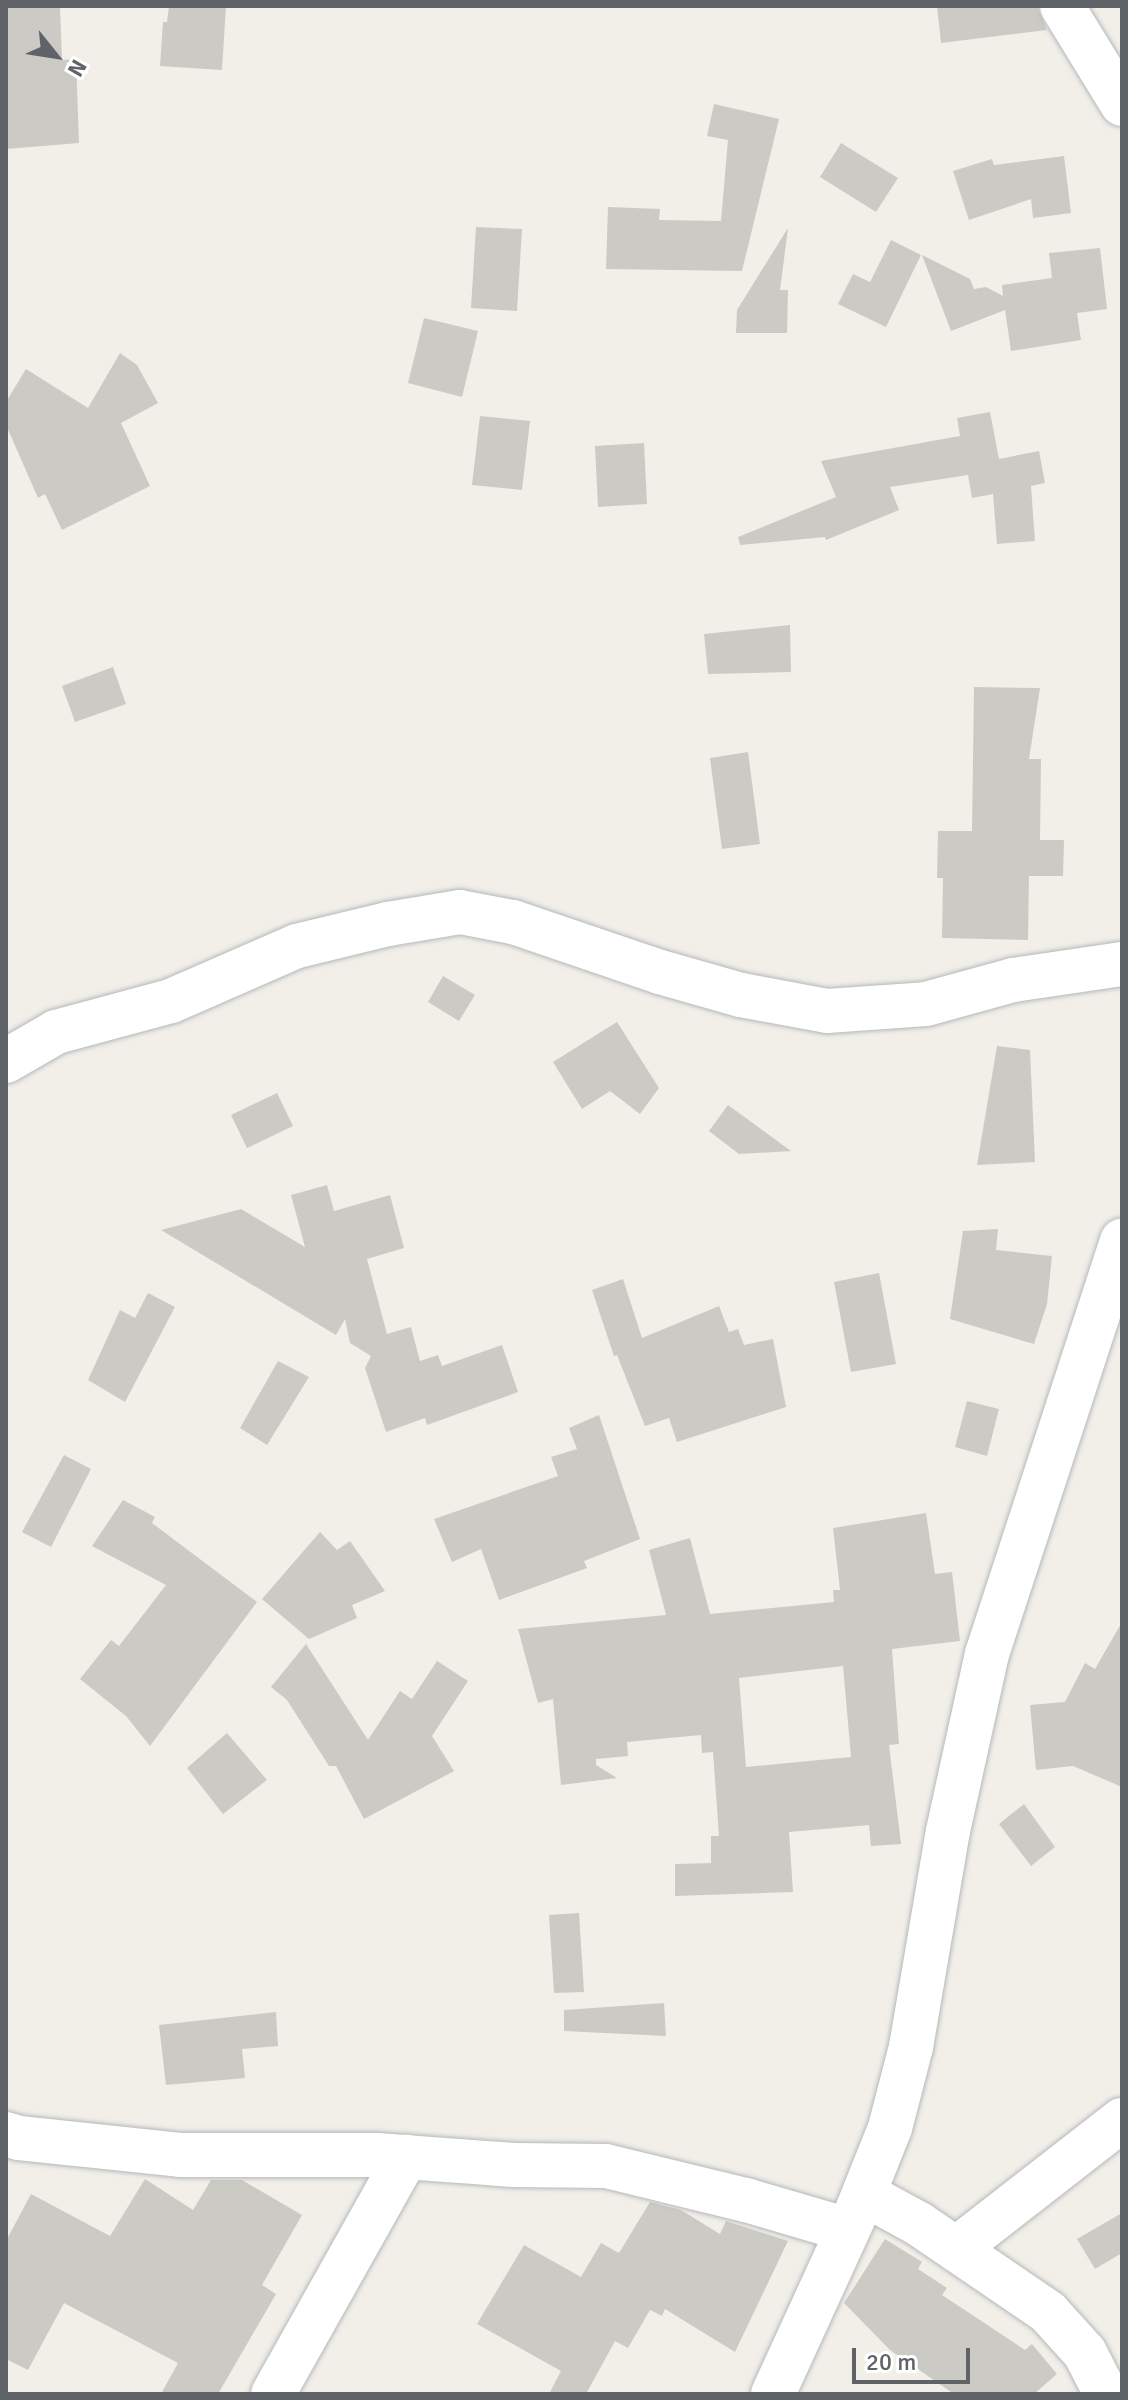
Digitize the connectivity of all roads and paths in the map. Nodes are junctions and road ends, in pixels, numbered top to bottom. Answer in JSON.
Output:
{"nodes":[{"id":1,"x":1062,"y":6,"type":"edge"},
{"id":2,"x":1122,"y":104,"type":"edge"},
{"id":3,"x":1122,"y":964,"type":"edge"},
{"id":4,"x":6,"y":1061,"type":"edge"},
{"id":5,"x":1122,"y":1240,"type":"edge"},
{"id":6,"x":1122,"y":2120,"type":"edge"},
{"id":7,"x":6,"y":2134,"type":"edge"},
{"id":8,"x":406,"y":2157,"type":"junction"},
{"id":9,"x":856,"y":2212,"type":"junction"},
{"id":10,"x":956,"y":2249,"type":"junction"},
{"id":11,"x":273,"y":2394,"type":"edge"},
{"id":12,"x":773,"y":2394,"type":"edge"},
{"id":13,"x":1106,"y":2394,"type":"edge"}],
"edges":[{"from":1,"to":2,"type":"street"},
{"from":3,"to":4,"type":"street"},
{"from":5,"to":9,"type":"street"},
{"from":6,"to":10,"type":"street"},
{"from":7,"to":8,"type":"street"},
{"from":8,"to":9,"type":"street"},
{"from":8,"to":11,"type":"street"},
{"from":9,"to":10,"type":"street"},
{"from":9,"to":12,"type":"street"},
{"from":10,"to":13,"type":"street"}]}
